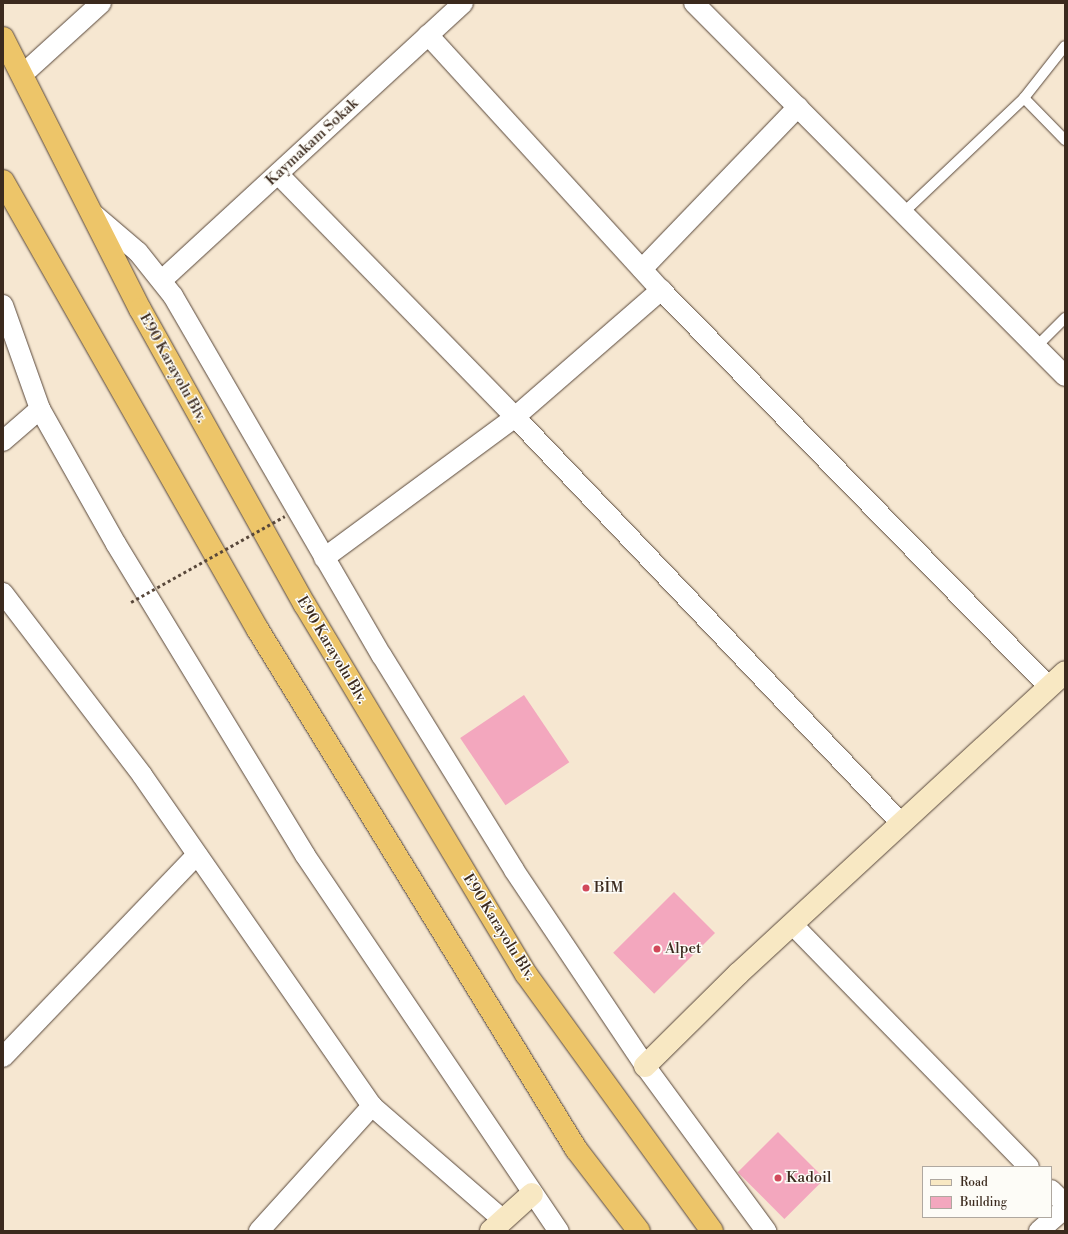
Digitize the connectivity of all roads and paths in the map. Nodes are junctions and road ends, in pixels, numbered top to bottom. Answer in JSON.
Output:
{"nodes":[{"id":1,"x":101,"y":3,"type":"edge"},
{"id":2,"x":463,"y":3,"type":"edge"},
{"id":3,"x":694,"y":3,"type":"edge"},
{"id":4,"x":428,"y":35,"type":"junction"},
{"id":5,"x":3,"y":38,"type":"edge"},
{"id":6,"x":1065,"y":46,"type":"edge"},
{"id":7,"x":22,"y":74,"type":"junction"},
{"id":8,"x":1024,"y":98,"type":"junction"},
{"id":9,"x":798,"y":107,"type":"junction"},
{"id":10,"x":1065,"y":140,"type":"edge"},
{"id":11,"x":278,"y":174,"type":"junction"},
{"id":12,"x":3,"y":181,"type":"edge"},
{"id":13,"x":92,"y":213,"type":"junction"},
{"id":14,"x":903,"y":213,"type":"junction"},
{"id":15,"x":642,"y":269,"type":"junction"},
{"id":16,"x":162,"y":280,"type":"junction"},
{"id":17,"x":661,"y":290,"type":"junction"},
{"id":18,"x":3,"y":305,"type":"edge"},
{"id":19,"x":1065,"y":318,"type":"edge"},
{"id":20,"x":1036,"y":347,"type":"junction"},
{"id":21,"x":1065,"y":376,"type":"edge"},
{"id":22,"x":40,"y":409,"type":"junction"},
{"id":23,"x":515,"y":416,"type":"junction"},
{"id":24,"x":3,"y":441,"type":"edge"},
{"id":25,"x":284,"y":516,"type":"dead end"},
{"id":26,"x":324,"y":558,"type":"junction"},
{"id":27,"x":3,"y":593,"type":"edge"},
{"id":28,"x":131,"y":602,"type":"dead end"},
{"id":29,"x":1065,"y":672,"type":"edge"},
{"id":30,"x":1049,"y":687,"type":"junction"},
{"id":31,"x":901,"y":823,"type":"junction"},
{"id":32,"x":197,"y":856,"type":"junction"},
{"id":33,"x":792,"y":924,"type":"junction"},
{"id":34,"x":3,"y":1057,"type":"edge"},
{"id":35,"x":645,"y":1066,"type":"junction"},
{"id":36,"x":372,"y":1106,"type":"junction"},
{"id":37,"x":1028,"y":1166,"type":"edge"},
{"id":38,"x":1052,"y":1191,"type":"edge"},
{"id":39,"x":532,"y":1194,"type":"junction"},
{"id":40,"x":1065,"y":1204,"type":"edge"},
{"id":41,"x":1065,"y":1208,"type":"edge"},
{"id":42,"x":497,"y":1225,"type":"edge"},
{"id":43,"x":259,"y":1231,"type":"edge"},
{"id":44,"x":559,"y":1231,"type":"edge"},
{"id":45,"x":639,"y":1231,"type":"edge"},
{"id":46,"x":712,"y":1231,"type":"edge"},
{"id":47,"x":766,"y":1231,"type":"edge"},
{"id":48,"x":1039,"y":1231,"type":"edge"}],
"edges":[{"from":1,"to":7,"type":"street"},
{"from":2,"to":4,"type":"street","name":"Kaymakam Sokak"},
{"from":3,"to":9,"type":"street"},
{"from":4,"to":11,"type":"street","name":"Kaymakam Sokak"},
{"from":4,"to":15,"type":"street"},
{"from":5,"to":7,"type":"highway","name":"E90 Karayolu Blv."},
{"from":6,"to":8,"type":"lane"},
{"from":7,"to":13,"type":"highway","name":"E90 Karayolu Blv."},
{"from":8,"to":10,"type":"lane"},
{"from":8,"to":14,"type":"lane"},
{"from":9,"to":14,"type":"street"},
{"from":9,"to":15,"type":"street"},
{"from":11,"to":16,"type":"street","name":"Kaymakam Sokak"},
{"from":11,"to":23,"type":"street"},
{"from":12,"to":45,"type":"highway"},
{"from":13,"to":16,"type":"street"},
{"from":13,"to":46,"type":"highway","name":"E90 Karayolu Blv."},
{"from":14,"to":20,"type":"street"},
{"from":15,"to":17,"type":"street"},
{"from":16,"to":26,"type":"street"},
{"from":17,"to":23,"type":"street"},
{"from":17,"to":30,"type":"street"},
{"from":18,"to":22,"type":"street"},
{"from":19,"to":20,"type":"lane"},
{"from":20,"to":21,"type":"street"},
{"from":22,"to":24,"type":"street"},
{"from":22,"to":39,"type":"street"},
{"from":23,"to":26,"type":"street"},
{"from":23,"to":31,"type":"street"},
{"from":25,"to":28,"type":"path","bridge":true},
{"from":26,"to":35,"type":"street"},
{"from":27,"to":32,"type":"street"},
{"from":29,"to":30,"type":"street"},
{"from":30,"to":31,"type":"street"},
{"from":31,"to":33,"type":"street"},
{"from":32,"to":34,"type":"street"},
{"from":32,"to":36,"type":"street"},
{"from":33,"to":35,"type":"street"},
{"from":33,"to":37,"type":"street"},
{"from":35,"to":47,"type":"street"},
{"from":36,"to":42,"type":"street"},
{"from":36,"to":43,"type":"street"},
{"from":38,"to":40,"type":"street"},
{"from":39,"to":42,"type":"street"},
{"from":39,"to":44,"type":"street"},
{"from":41,"to":48,"type":"street"}]}
